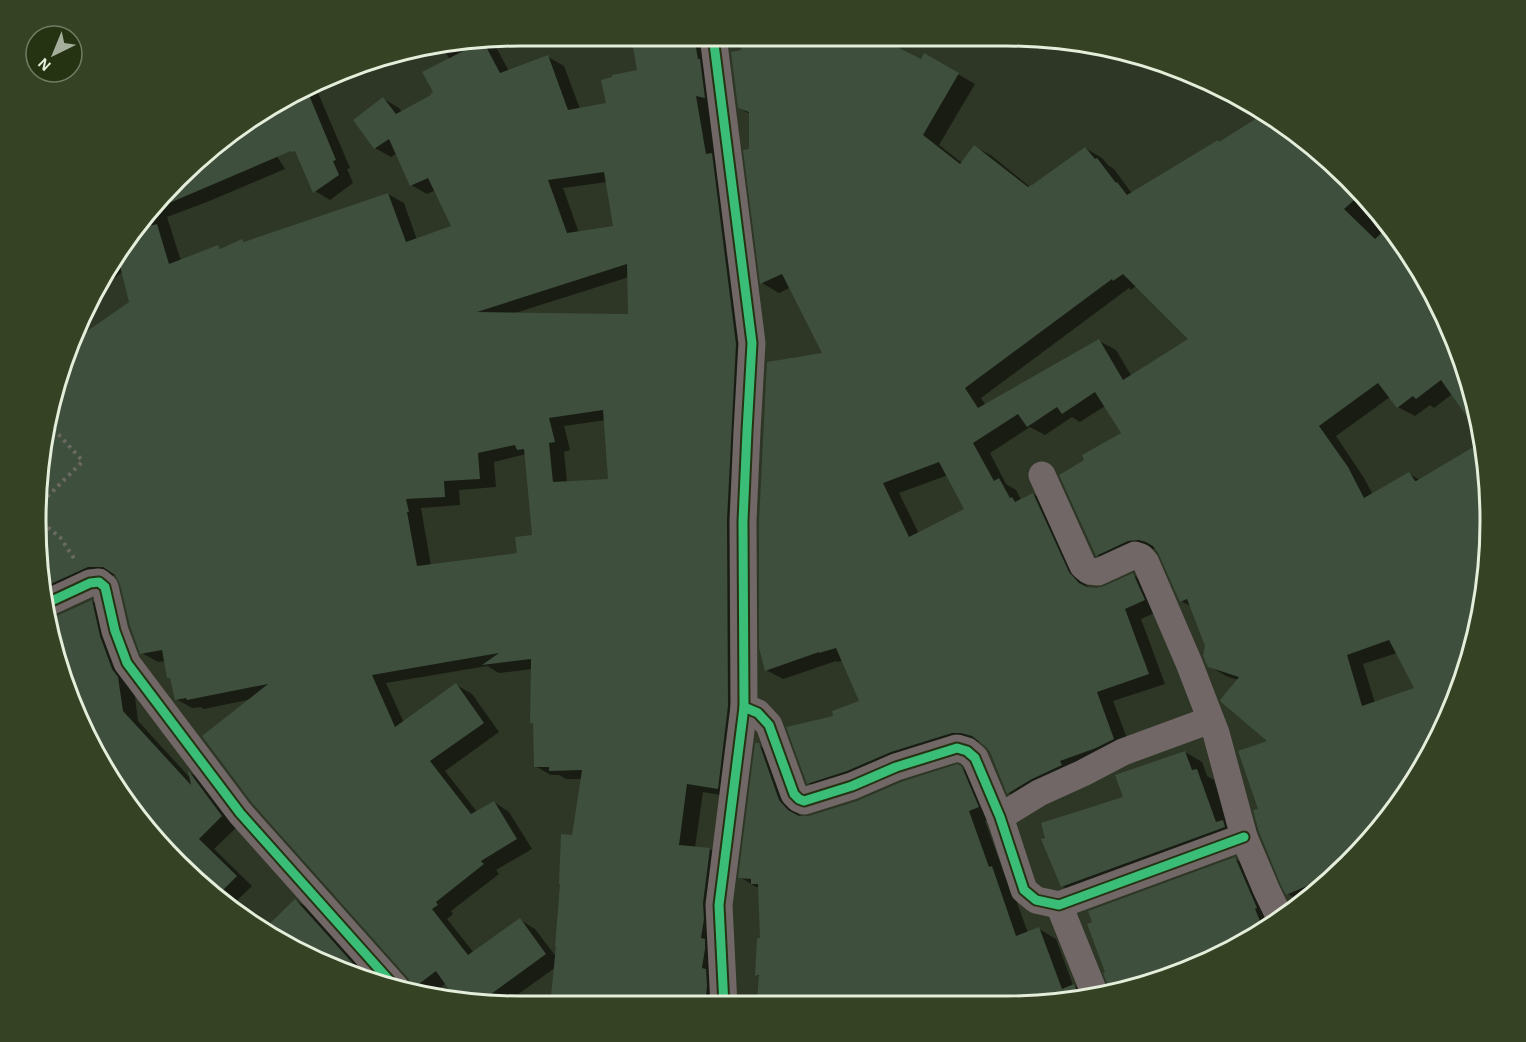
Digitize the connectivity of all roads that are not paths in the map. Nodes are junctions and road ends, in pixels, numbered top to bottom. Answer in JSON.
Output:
{"nodes":[{"id":1,"x":714,"y":46,"type":"edge"},
{"id":2,"x":1041,"y":475,"type":"dead end"},
{"id":3,"x":54,"y":600,"type":"edge"},
{"id":4,"x":744,"y":707,"type":"junction"},
{"id":5,"x":1210,"y":720,"type":"junction"},
{"id":6,"x":1000,"y":816,"type":"junction"},
{"id":7,"x":1244,"y":837,"type":"junction"},
{"id":8,"x":1059,"y":904,"type":"junction"},
{"id":9,"x":1276,"y":910,"type":"edge"},
{"id":10,"x":384,"y":975,"type":"edge"},
{"id":11,"x":1092,"y":987,"type":"edge"},
{"id":12,"x":724,"y":996,"type":"edge"}],
"edges":[{"from":1,"to":4,"type":"street"},
{"from":2,"to":5,"type":"street"},
{"from":3,"to":10,"type":"street"},
{"from":4,"to":6,"type":"street"},
{"from":4,"to":12,"type":"street"},
{"from":5,"to":6,"type":"street"},
{"from":5,"to":7,"type":"street"},
{"from":6,"to":8,"type":"street"},
{"from":7,"to":8,"type":"street"},
{"from":7,"to":9,"type":"street"},
{"from":8,"to":11,"type":"street"}]}
